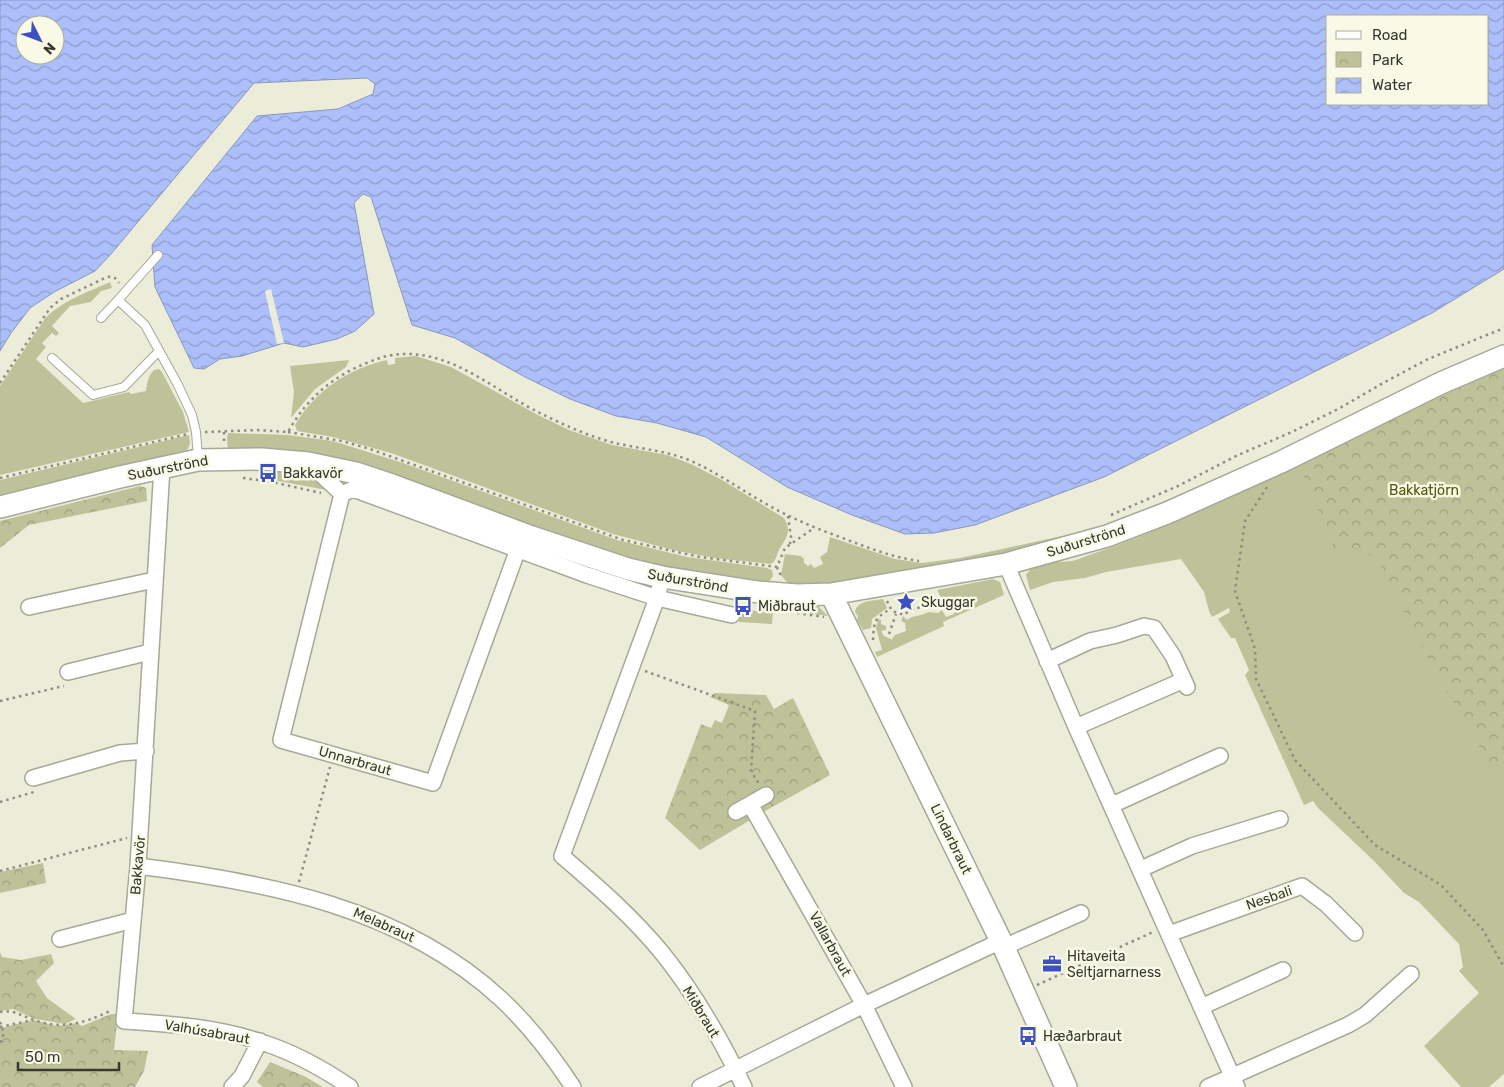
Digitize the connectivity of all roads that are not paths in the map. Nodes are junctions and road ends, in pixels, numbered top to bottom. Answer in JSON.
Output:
{"nodes":[{"id":1,"x":158,"y":255,"type":"dead end"},
{"id":2,"x":118,"y":300,"type":"junction"},
{"id":3,"x":101,"y":318,"type":"dead end"},
{"id":4,"x":159,"y":351,"type":"junction"},
{"id":5,"x":1504,"y":356,"type":"edge"},
{"id":6,"x":52,"y":358,"type":"dead end"},
{"id":7,"x":198,"y":460,"type":"junction"},
{"id":8,"x":308,"y":463,"type":"junction"},
{"id":9,"x":162,"y":467,"type":"junction"},
{"id":10,"x":341,"y":496,"type":"junction"},
{"id":11,"x":0,"y":507,"type":"edge"},
{"id":12,"x":518,"y":549,"type":"junction"},
{"id":13,"x":1006,"y":564,"type":"junction"},
{"id":14,"x":662,"y":577,"type":"junction"},
{"id":15,"x":154,"y":580,"type":"junction"},
{"id":16,"x":831,"y":594,"type":"junction"},
{"id":17,"x":658,"y":598,"type":"junction"},
{"id":18,"x":29,"y":607,"type":"dead end"},
{"id":19,"x":732,"y":615,"type":"dead end"},
{"id":20,"x":150,"y":652,"type":"junction"},
{"id":21,"x":1048,"y":660,"type":"junction"},
{"id":22,"x":68,"y":672,"type":"dead end"},
{"id":23,"x":1076,"y":727,"type":"junction"},
{"id":24,"x":146,"y":751,"type":"junction"},
{"id":25,"x":1220,"y":756,"type":"dead end"},
{"id":26,"x":34,"y":778,"type":"road end"},
{"id":27,"x":766,"y":795,"type":"road end"},
{"id":28,"x":750,"y":804,"type":"junction"},
{"id":29,"x":1112,"y":805,"type":"junction"},
{"id":30,"x":736,"y":812,"type":"dead end"},
{"id":31,"x":1280,"y":819,"type":"dead end"},
{"id":32,"x":138,"y":866,"type":"junction"},
{"id":33,"x":1140,"y":869,"type":"junction"},
{"id":34,"x":1081,"y":913,"type":"dead end"},
{"id":35,"x":133,"y":920,"type":"junction"},
{"id":36,"x":1168,"y":930,"type":"junction"},
{"id":37,"x":1355,"y":933,"type":"dead end"},
{"id":38,"x":60,"y":939,"type":"dead end"},
{"id":39,"x":1002,"y":944,"type":"junction"},
{"id":40,"x":1283,"y":970,"type":"dead end"},
{"id":41,"x":1411,"y":974,"type":"dead end"},
{"id":42,"x":864,"y":1005,"type":"junction"},
{"id":43,"x":1201,"y":1007,"type":"junction"},
{"id":44,"x":124,"y":1021,"type":"joint"},
{"id":45,"x":260,"y":1041,"type":"junction"},
{"id":46,"x":736,"y":1070,"type":"junction"},
{"id":47,"x":1234,"y":1082,"type":"edge"},
{"id":48,"x":232,"y":1087,"type":"edge"},
{"id":49,"x":350,"y":1087,"type":"edge"},
{"id":50,"x":573,"y":1087,"type":"edge"},
{"id":51,"x":700,"y":1087,"type":"edge"},
{"id":52,"x":744,"y":1087,"type":"edge"},
{"id":53,"x":904,"y":1087,"type":"edge"},
{"id":54,"x":1066,"y":1087,"type":"edge"},
{"id":55,"x":1208,"y":1087,"type":"edge"}],
"edges":[{"from":1,"to":2,"type":"lane"},
{"from":2,"to":3,"type":"lane"},
{"from":2,"to":4,"type":"lane"},
{"from":4,"to":6,"type":"lane"},
{"from":4,"to":7,"type":"lane"},
{"from":5,"to":13,"type":"street","name":"Suðurströnd"},
{"from":7,"to":8,"type":"street","name":"Suðurströnd"},
{"from":7,"to":9,"type":"street","name":"Suðurströnd"},
{"from":8,"to":10,"type":"street"},
{"from":8,"to":14,"type":"street","name":"Suðurströnd"},
{"from":9,"to":11,"type":"street","name":"Suðurströnd"},
{"from":9,"to":15,"type":"street","name":"Bakkavör"},
{"from":10,"to":12,"type":"street"},
{"from":10,"to":12,"type":"street","name":"Unnarbraut"},
{"from":12,"to":17,"type":"street"},
{"from":13,"to":16,"type":"street","name":"Suðurströnd"},
{"from":13,"to":21,"type":"street"},
{"from":14,"to":16,"type":"street","name":"Suðurströnd"},
{"from":14,"to":17,"type":"street","name":"Miðbraut"},
{"from":15,"to":18,"type":"street"},
{"from":15,"to":20,"type":"street","name":"Bakkavör"},
{"from":16,"to":39,"type":"street","name":"Lindarbraut"},
{"from":17,"to":19,"type":"street"},
{"from":17,"to":46,"type":"street","name":"Miðbraut"},
{"from":20,"to":22,"type":"street"},
{"from":20,"to":24,"type":"street","name":"Bakkavör"},
{"from":21,"to":23,"type":"street"},
{"from":21,"to":23,"type":"street"},
{"from":23,"to":29,"type":"street"},
{"from":24,"to":26,"type":"street"},
{"from":24,"to":32,"type":"street","name":"Bakkavör"},
{"from":25,"to":29,"type":"street"},
{"from":27,"to":28,"type":"street"},
{"from":28,"to":30,"type":"street"},
{"from":28,"to":42,"type":"street","name":"Vallarbraut"},
{"from":29,"to":33,"type":"street"},
{"from":31,"to":33,"type":"street"},
{"from":32,"to":35,"type":"street","name":"Bakkavör"},
{"from":32,"to":50,"type":"street","name":"Melabraut"},
{"from":33,"to":36,"type":"street"},
{"from":34,"to":39,"type":"street"},
{"from":35,"to":38,"type":"street"},
{"from":35,"to":44,"type":"street","name":"Bakkavör"},
{"from":36,"to":37,"type":"street","name":"Nesbali"},
{"from":36,"to":43,"type":"street"},
{"from":39,"to":42,"type":"street"},
{"from":39,"to":54,"type":"street","name":"Lindarbraut"},
{"from":40,"to":43,"type":"street"},
{"from":41,"to":47,"type":"street"},
{"from":42,"to":46,"type":"street"},
{"from":42,"to":53,"type":"street","name":"Vallarbraut"},
{"from":43,"to":47,"type":"street"},
{"from":44,"to":45,"type":"street","name":"Valhúsabraut"},
{"from":45,"to":48,"type":"street","name":"Valhúsabraut"},
{"from":45,"to":49,"type":"street","name":"Valhúsabraut"},
{"from":46,"to":51,"type":"street"},
{"from":46,"to":52,"type":"street","name":"Miðbraut"},
{"from":47,"to":55,"type":"street"}]}
